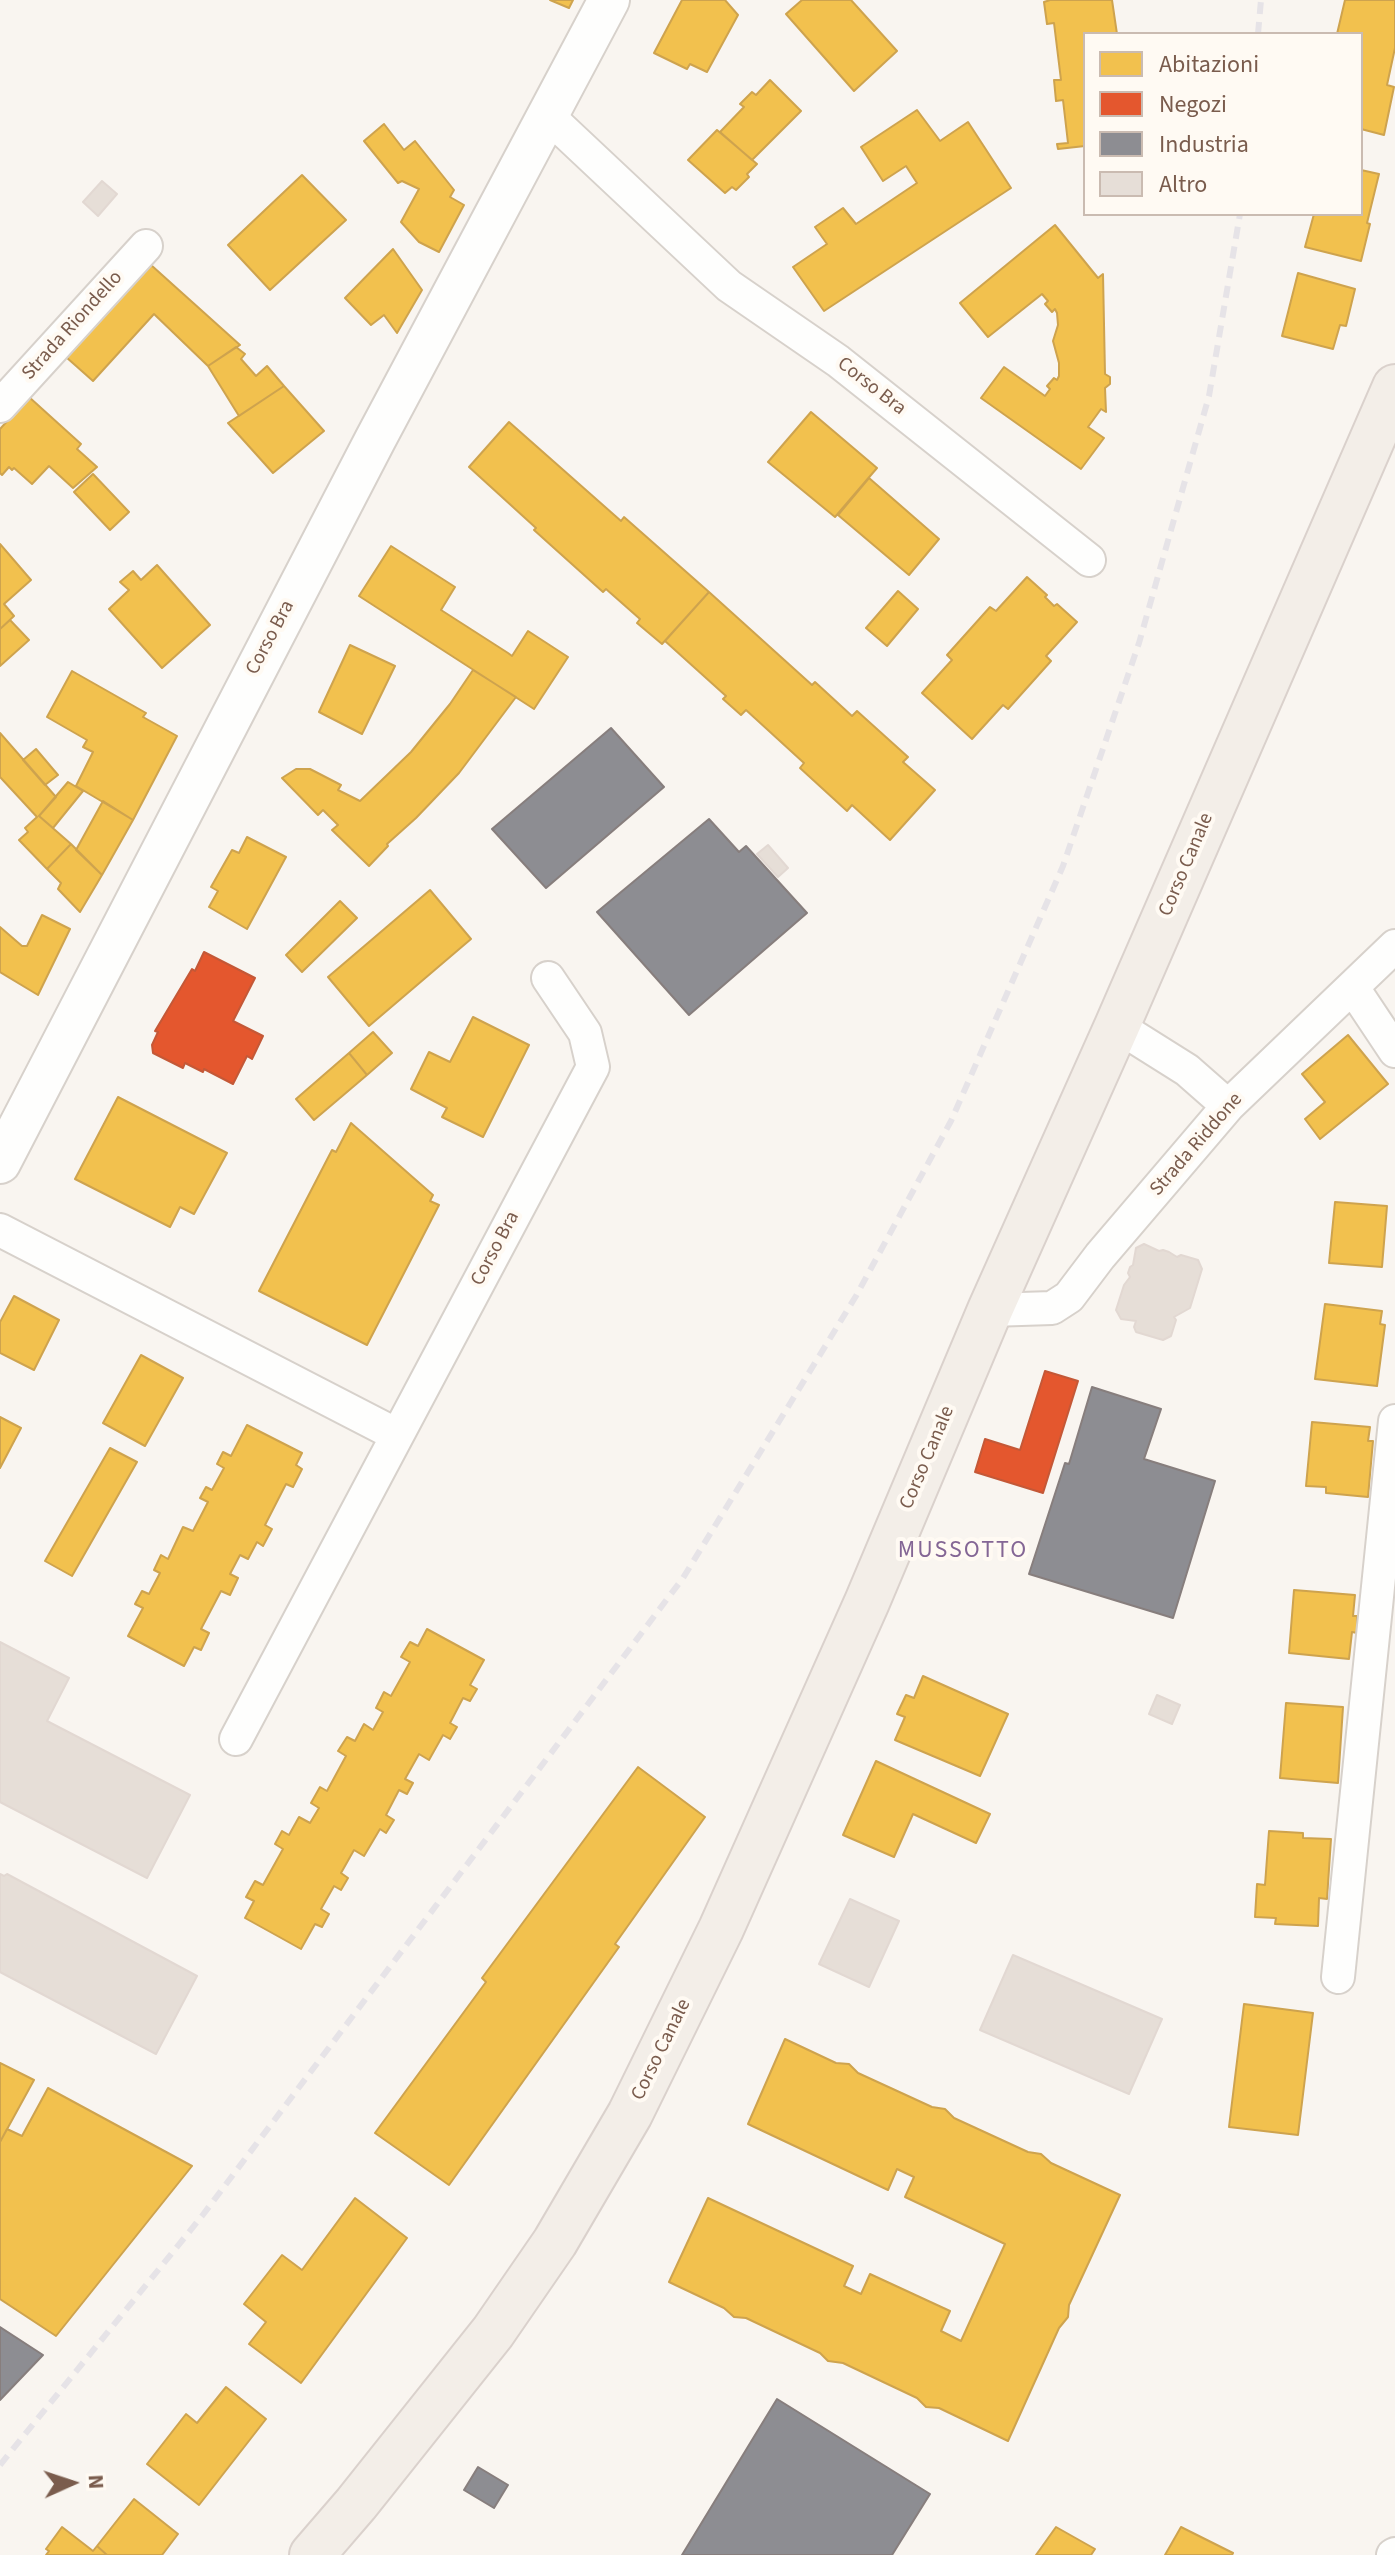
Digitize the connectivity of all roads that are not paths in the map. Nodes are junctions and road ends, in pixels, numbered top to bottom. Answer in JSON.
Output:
{"nodes":[{"id":1,"x":609,"y":0,"type":"edge"},
{"id":2,"x":547,"y":115,"type":"junction"},
{"id":3,"x":146,"y":246,"type":"dead end"},
{"id":4,"x":1395,"y":387,"type":"edge"},
{"id":5,"x":0,"y":406,"type":"edge"},
{"id":6,"x":1089,"y":560,"type":"dead end"},
{"id":7,"x":1395,"y":946,"type":"edge"},
{"id":8,"x":548,"y":978,"type":"dead end"},
{"id":9,"x":1353,"y":988,"type":"junction"},
{"id":10,"x":1117,"y":1026,"type":"junction"},
{"id":11,"x":1395,"y":1051,"type":"edge"},
{"id":12,"x":1228,"y":1106,"type":"junction"},
{"id":13,"x":0,"y":1162,"type":"edge"},
{"id":14,"x":0,"y":1230,"type":"edge"},
{"id":15,"x":990,"y":1310,"type":"junction"},
{"id":16,"x":1395,"y":1421,"type":"edge"},
{"id":17,"x":397,"y":1435,"type":"junction"},
{"id":18,"x":236,"y":1739,"type":"dead end"},
{"id":19,"x":1338,"y":1977,"type":"dead end"},
{"id":20,"x":312,"y":2555,"type":"edge"}],
"edges":[{"from":1,"to":2,"type":"street","name":"Corso Bra"},
{"from":2,"to":6,"type":"street","name":"Corso Bra"},
{"from":2,"to":13,"type":"street","name":"Corso Bra"},
{"from":3,"to":5,"type":"street","name":"Strada Riondello"},
{"from":4,"to":10,"type":"main road","name":"Corso Canale"},
{"from":7,"to":9,"type":"street","name":"Strada Riddone"},
{"from":8,"to":17,"type":"street","name":"Corso Bra"},
{"from":9,"to":11,"type":"street"},
{"from":9,"to":12,"type":"street","name":"Strada Riddone"},
{"from":10,"to":12,"type":"street"},
{"from":10,"to":15,"type":"main road","name":"Corso Canale"},
{"from":12,"to":15,"type":"street","name":"Strada Riddone"},
{"from":14,"to":17,"type":"street"},
{"from":15,"to":20,"type":"main road","name":"Corso Canale"},
{"from":16,"to":19,"type":"street"},
{"from":17,"to":18,"type":"street","name":"Corso Bra"}]}
